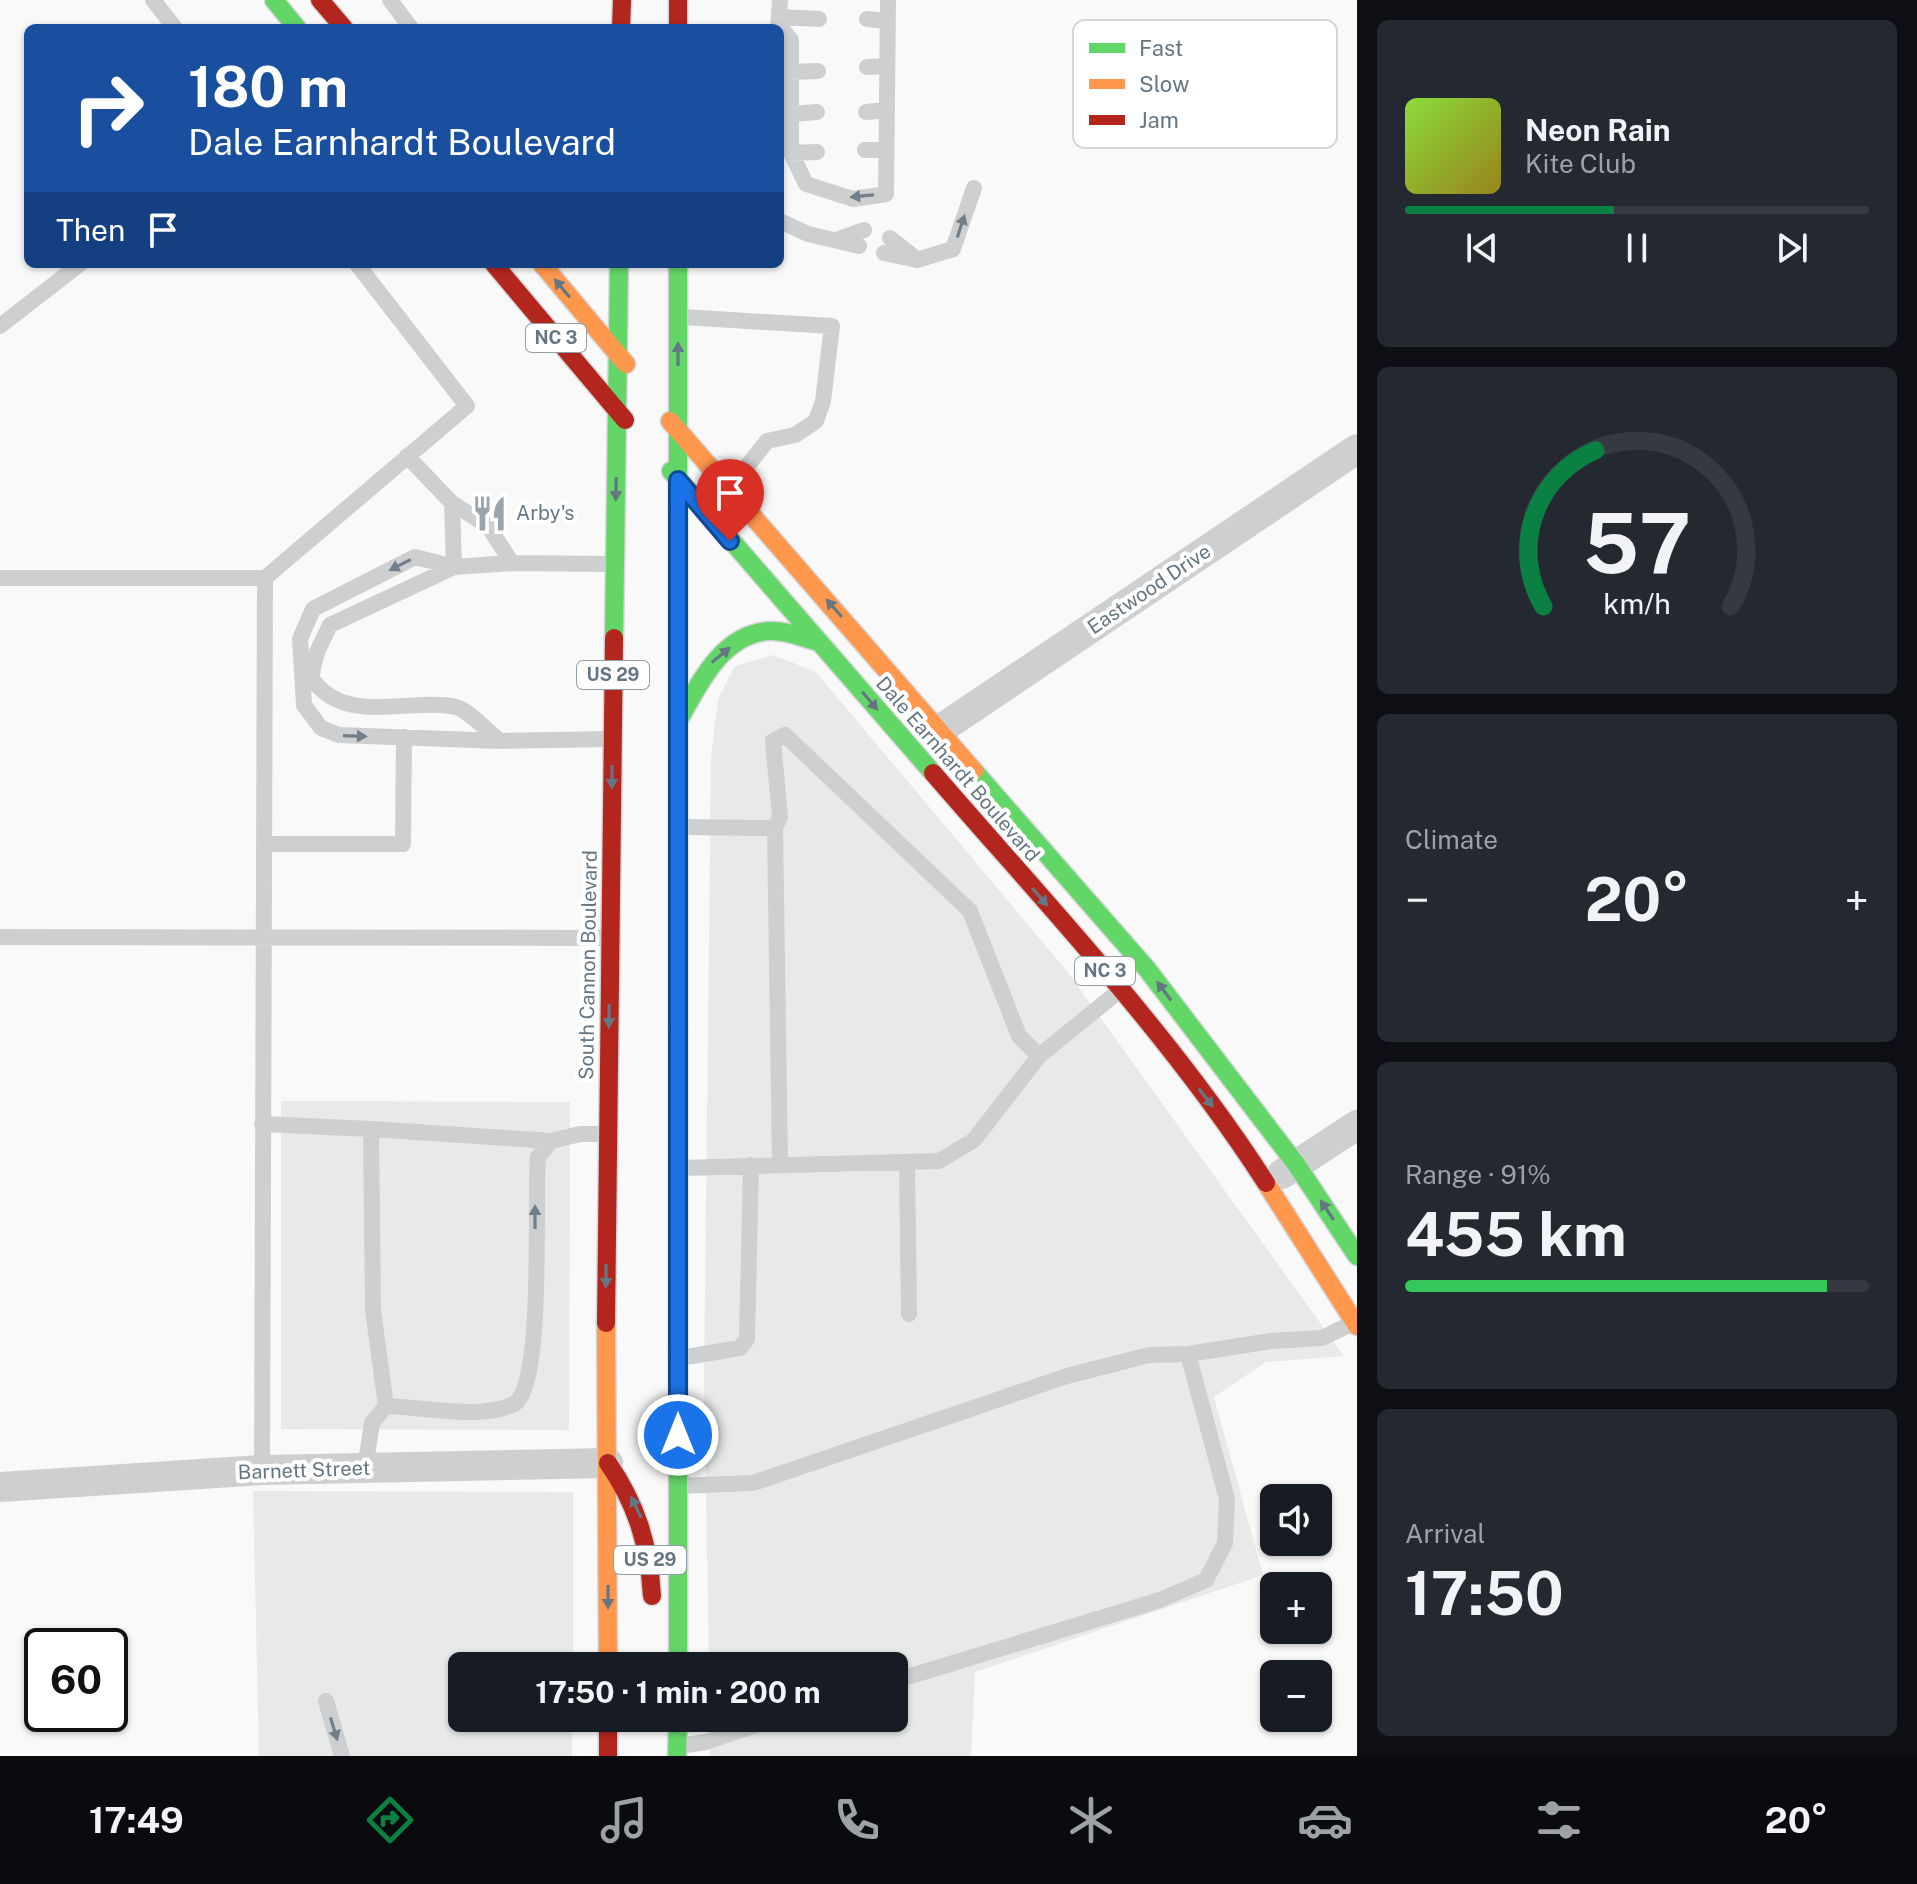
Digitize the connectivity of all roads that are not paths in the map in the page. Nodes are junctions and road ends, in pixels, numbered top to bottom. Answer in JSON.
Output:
{"nodes":[{"id":1,"x":153,"y":0,"type":"edge"},
{"id":2,"x":274,"y":0,"type":"edge"},
{"id":3,"x":390,"y":0,"type":"edge"},
{"id":4,"x":622,"y":0,"type":"edge"},
{"id":5,"x":678,"y":0,"type":"edge"},
{"id":6,"x":888,"y":0,"type":"edge"},
{"id":7,"x":325,"y":1,"type":"edge"},
{"id":8,"x":779,"y":18,"type":"edge"},
{"id":9,"x":819,"y":19,"type":"dead end"},
{"id":10,"x":867,"y":19,"type":"dead end"},
{"id":11,"x":887,"y":21,"type":"junction"},
{"id":12,"x":172,"y":24,"type":"edge"},
{"id":13,"x":294,"y":24,"type":"edge"},
{"id":14,"x":341,"y":24,"type":"edge"},
{"id":15,"x":408,"y":24,"type":"edge"},
{"id":16,"x":621,"y":24,"type":"edge"},
{"id":17,"x":678,"y":24,"type":"edge"},
{"id":18,"x":784,"y":27,"type":"edge"},
{"id":19,"x":887,"y":66,"type":"junction"},
{"id":20,"x":867,"y":67,"type":"dead end"},
{"id":21,"x":818,"y":71,"type":"dead end"},
{"id":22,"x":791,"y":72,"type":"junction"},
{"id":23,"x":886,"y":110,"type":"junction"},
{"id":24,"x":817,"y":112,"type":"dead end"},
{"id":25,"x":866,"y":112,"type":"dead end"},
{"id":26,"x":791,"y":114,"type":"junction"},
{"id":27,"x":865,"y":150,"type":"dead end"},
{"id":28,"x":886,"y":150,"type":"junction"},
{"id":29,"x":817,"y":152,"type":"dead end"},
{"id":30,"x":791,"y":153,"type":"junction"},
{"id":31,"x":974,"y":188,"type":"dead end"},
{"id":32,"x":784,"y":223,"type":"edge"},
{"id":33,"x":861,"y":238,"type":"dead end"},
{"id":34,"x":887,"y":245,"type":"dead end"},
{"id":35,"x":75,"y":268,"type":"edge"},
{"id":36,"x":360,"y":268,"type":"edge"},
{"id":37,"x":497,"y":268,"type":"edge"},
{"id":38,"x":545,"y":268,"type":"edge"},
{"id":39,"x":619,"y":268,"type":"edge"},
{"id":40,"x":678,"y":268,"type":"edge"},
{"id":41,"x":678,"y":317,"type":"junction"},
{"id":42,"x":0,"y":326,"type":"edge"},
{"id":43,"x":619,"y":355,"type":"junction"},
{"id":44,"x":636,"y":377,"type":"dead end"},
{"id":45,"x":661,"y":410,"type":"dead end"},
{"id":46,"x":617,"y":411,"type":"junction"},
{"id":47,"x":678,"y":432,"type":"junction"},
{"id":48,"x":638,"y":434,"type":"dead end"},
{"id":49,"x":1357,"y":449,"type":"edge"},
{"id":50,"x":407,"y":456,"type":"junction"},
{"id":51,"x":658,"y":457,"type":"dead end"},
{"id":52,"x":678,"y":480,"type":"junction"},
{"id":53,"x":729,"y":489,"type":"junction"},
{"id":54,"x":452,"y":503,"type":"junction"},
{"id":55,"x":512,"y":563,"type":"junction"},
{"id":56,"x":614,"y":564,"type":"junction"},
{"id":57,"x":454,"y":567,"type":"junction"},
{"id":58,"x":0,"y":578,"type":"edge"},
{"id":59,"x":265,"y":578,"type":"junction"},
{"id":60,"x":819,"y":642,"type":"junction"},
{"id":61,"x":678,"y":720,"type":"junction"},
{"id":62,"x":941,"y":729,"type":"junction"},
{"id":63,"x":404,"y":737,"type":"junction"},
{"id":64,"x":612,"y":739,"type":"junction"},
{"id":65,"x":500,"y":741,"type":"junction"},
{"id":66,"x":679,"y":827,"type":"junction"},
{"id":67,"x":775,"y":828,"type":"junction"},
{"id":68,"x":265,"y":844,"type":"junction"},
{"id":69,"x":0,"y":937,"type":"edge"},
{"id":70,"x":610,"y":938,"type":"junction"},
{"id":71,"x":263,"y":939,"type":"junction"},
{"id":72,"x":1121,"y":990,"type":"junction"},
{"id":73,"x":1039,"y":1056,"type":"junction"},
{"id":74,"x":262,"y":1124,"type":"junction"},
{"id":75,"x":1357,"y":1125,"type":"edge"},
{"id":76,"x":371,"y":1129,"type":"junction"},
{"id":77,"x":608,"y":1134,"type":"junction"},
{"id":78,"x":551,"y":1141,"type":"junction"},
{"id":79,"x":907,"y":1162,"type":"junction"},
{"id":80,"x":780,"y":1164,"type":"junction"},
{"id":81,"x":1296,"y":1164,"type":"junction"},
{"id":82,"x":751,"y":1165,"type":"junction"},
{"id":83,"x":678,"y":1168,"type":"junction"},
{"id":84,"x":1269,"y":1183,"type":"junction"},
{"id":85,"x":1357,"y":1256,"type":"edge"},
{"id":86,"x":909,"y":1314,"type":"dead end"},
{"id":87,"x":1356,"y":1324,"type":"edge"},
{"id":88,"x":1188,"y":1354,"type":"junction"},
{"id":89,"x":678,"y":1358,"type":"junction"},
{"id":90,"x":386,"y":1406,"type":"junction"},
{"id":91,"x":608,"y":1463,"type":"junction"},
{"id":92,"x":365,"y":1468,"type":"junction"},
{"id":93,"x":262,"y":1470,"type":"junction"},
{"id":94,"x":678,"y":1486,"type":"junction"},
{"id":95,"x":0,"y":1487,"type":"edge"},
{"id":96,"x":653,"y":1609,"type":"dead end"},
{"id":97,"x":608,"y":1652,"type":"edge"},
{"id":98,"x":678,"y":1652,"type":"edge"},
{"id":99,"x":908,"y":1677,"type":"edge"},
{"id":100,"x":326,"y":1701,"type":"dead end"},
{"id":101,"x":608,"y":1732,"type":"edge"},
{"id":102,"x":736,"y":1732,"type":"edge"},
{"id":103,"x":677,"y":1751,"type":"edge"},
{"id":104,"x":342,"y":1756,"type":"edge"},
{"id":105,"x":608,"y":1756,"type":"edge"}],
"edges":[{"from":1,"to":12,"type":"lane"},
{"from":2,"to":13,"type":"main road"},
{"from":3,"to":15,"type":"lane"},
{"from":4,"to":16,"type":"main road"},
{"from":5,"to":17,"type":"main road"},
{"from":6,"to":11,"type":"lane"},
{"from":7,"to":14,"type":"main road"},
{"from":8,"to":9,"type":"lane"},
{"from":10,"to":11,"type":"lane"},
{"from":11,"to":19,"type":"lane"},
{"from":18,"to":22,"type":"lane"},
{"from":19,"to":20,"type":"lane"},
{"from":19,"to":23,"type":"lane"},
{"from":21,"to":22,"type":"lane"},
{"from":22,"to":26,"type":"lane"},
{"from":23,"to":25,"type":"lane"},
{"from":23,"to":28,"type":"lane"},
{"from":24,"to":26,"type":"lane"},
{"from":26,"to":30,"type":"lane"},
{"from":27,"to":28,"type":"lane"},
{"from":28,"to":30,"type":"lane","one_way":true},
{"from":29,"to":30,"type":"lane"},
{"from":34,"to":31,"type":"lane","one_way":true},
{"from":32,"to":33,"type":"lane"},
{"from":35,"to":42,"type":"lane"},
{"from":36,"to":50,"type":"lane"},
{"from":37,"to":46,"type":"main road","number":"NC 3"},
{"from":43,"to":38,"type":"main road","number":"NC 3","one_way":true},
{"from":39,"to":43,"type":"main road","name":"South Cannon Boulevard","number":"US 29"},
{"from":40,"to":41,"type":"main road","number":"US 29"},
{"from":47,"to":41,"type":"main road","number":"US 29","one_way":true},
{"from":41,"to":53,"type":"lane"},
{"from":43,"to":44,"type":"main road","number":"NC 3"},
{"from":43,"to":46,"type":"main road","name":"South Cannon Boulevard","number":"US 29"},
{"from":45,"to":47,"type":"main road","name":"Dale Earnhardt Boulevard","number":"NC 3"},
{"from":46,"to":48,"type":"main road","number":"NC 3"},
{"from":46,"to":56,"type":"main road","name":"South Cannon Boulevard","number":"US 29","one_way":true},
{"from":47,"to":52,"type":"main road","number":"US 29"},
{"from":47,"to":53,"type":"main road","name":"Dale Earnhardt Boulevard","number":"NC 3"},
{"from":49,"to":62,"type":"street","name":"Eastwood Drive"},
{"from":50,"to":54,"type":"lane"},
{"from":50,"to":59,"type":"lane"},
{"from":51,"to":52,"type":"main road","name":"Dale Earnhardt Boulevard","number":"NC 3"},
{"from":52,"to":60,"type":"main road","name":"Dale Earnhardt Boulevard","number":"NC 3"},
{"from":52,"to":61,"type":"main road","number":"US 29"},
{"from":62,"to":53,"type":"main road","name":"Dale Earnhardt Boulevard","number":"NC 3","one_way":true},
{"from":54,"to":55,"type":"lane"},
{"from":54,"to":57,"type":"lane"},
{"from":55,"to":56,"type":"lane"},
{"from":55,"to":57,"type":"lane"},
{"from":56,"to":64,"type":"main road","name":"South Cannon Boulevard","number":"US 29"},
{"from":57,"to":63,"type":"lane","one_way":true},
{"from":57,"to":65,"type":"lane"},
{"from":58,"to":59,"type":"lane"},
{"from":59,"to":68,"type":"lane"},
{"from":61,"to":60,"type":"main road","one_way":true},
{"from":60,"to":72,"type":"main road","name":"Dale Earnhardt Boulevard","number":"NC 3","one_way":true},
{"from":61,"to":66,"type":"main road","number":"US 29"},
{"from":81,"to":62,"type":"main road","name":"Dale Earnhardt Boulevard","number":"NC 3","one_way":true},
{"from":63,"to":65,"type":"lane"},
{"from":63,"to":68,"type":"lane"},
{"from":64,"to":65,"type":"lane"},
{"from":64,"to":70,"type":"main road","name":"South Cannon Boulevard","number":"US 29","one_way":true},
{"from":66,"to":67,"type":"lane"},
{"from":66,"to":83,"type":"main road","number":"US 29"},
{"from":67,"to":73,"type":"lane"},
{"from":67,"to":80,"type":"lane"},
{"from":68,"to":71,"type":"lane"},
{"from":69,"to":71,"type":"lane"},
{"from":70,"to":71,"type":"lane"},
{"from":70,"to":77,"type":"main road","name":"South Cannon Boulevard","number":"US 29","one_way":true},
{"from":71,"to":74,"type":"lane"},
{"from":72,"to":73,"type":"lane"},
{"from":72,"to":84,"type":"main road","name":"Dale Earnhardt Boulevard","number":"NC 3","one_way":true},
{"from":73,"to":79,"type":"lane"},
{"from":74,"to":76,"type":"lane"},
{"from":74,"to":93,"type":"lane"},
{"from":75,"to":81,"type":"street"},
{"from":76,"to":78,"type":"lane"},
{"from":76,"to":90,"type":"lane"},
{"from":77,"to":78,"type":"lane"},
{"from":77,"to":91,"type":"main road","name":"South Cannon Boulevard","number":"US 29","one_way":true},
{"from":90,"to":78,"type":"lane","one_way":true},
{"from":79,"to":80,"type":"lane"},
{"from":79,"to":86,"type":"lane"},
{"from":80,"to":82,"type":"lane"},
{"from":81,"to":84,"type":"street"},
{"from":85,"to":81,"type":"main road","name":"Dale Earnhardt Boulevard","number":"NC 3","one_way":true},
{"from":82,"to":83,"type":"lane"},
{"from":82,"to":89,"type":"lane"},
{"from":83,"to":89,"type":"main road","number":"US 29"},
{"from":84,"to":87,"type":"main road","name":"Dale Earnhardt Boulevard","number":"NC 3"},
{"from":87,"to":88,"type":"lane"},
{"from":88,"to":94,"type":"lane"},
{"from":88,"to":99,"type":"lane"},
{"from":89,"to":94,"type":"main road","number":"US 29"},
{"from":90,"to":92,"type":"lane"},
{"from":91,"to":92,"type":"street","name":"Barnett Street"},
{"from":96,"to":91,"type":"main road","number":"US 29","one_way":true},
{"from":91,"to":97,"type":"main road","name":"South Cannon Boulevard","number":"US 29","one_way":true},
{"from":92,"to":93,"type":"street","name":"Barnett Street"},
{"from":93,"to":95,"type":"street","name":"Barnett Street"},
{"from":94,"to":98,"type":"main road","number":"US 29"},
{"from":100,"to":104,"type":"lane","one_way":true},
{"from":101,"to":105,"type":"main road"},
{"from":102,"to":103,"type":"lane"}]}
